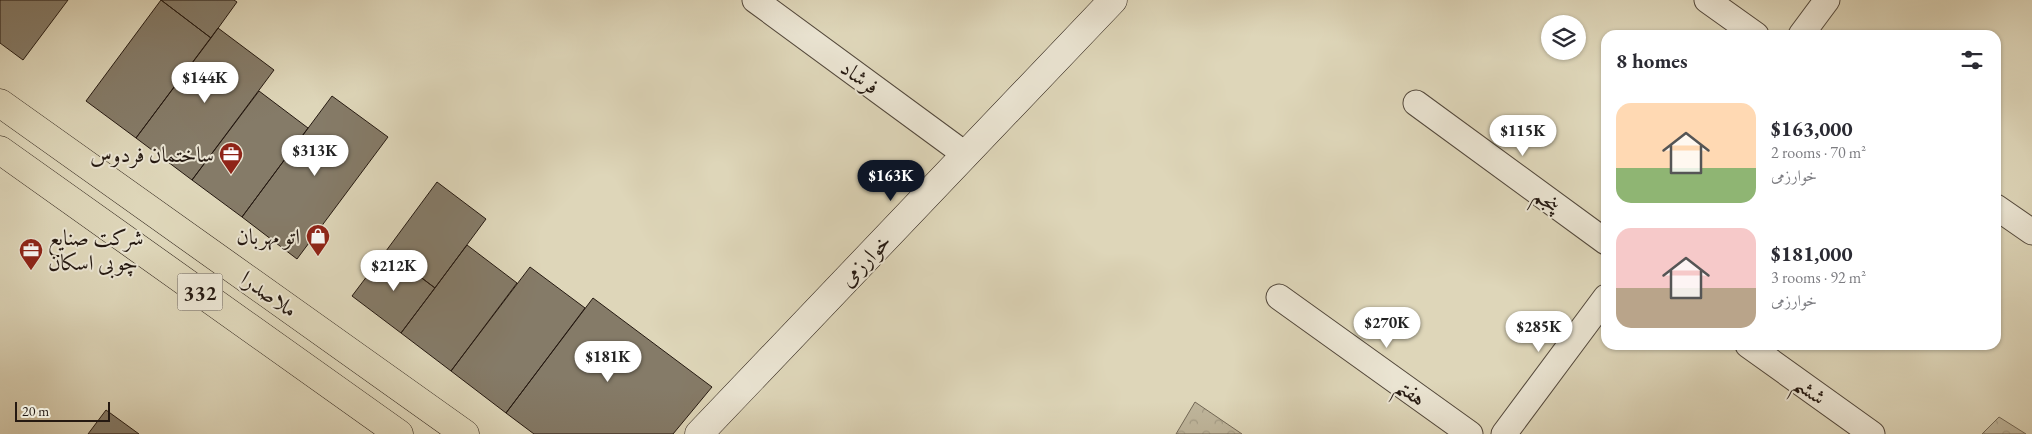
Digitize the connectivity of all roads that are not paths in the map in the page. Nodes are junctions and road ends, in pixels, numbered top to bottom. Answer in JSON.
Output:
{"nodes":[{"id":1,"x":755,"y":0,"type":"edge"},
{"id":2,"x":1114,"y":0,"type":"edge"},
{"id":3,"x":1707,"y":0,"type":"edge"},
{"id":4,"x":1827,"y":0,"type":"edge"},
{"id":5,"x":1749,"y":30,"type":"edge"},
{"id":6,"x":1805,"y":30,"type":"edge"},
{"id":7,"x":0,"y":103,"type":"edge"},
{"id":8,"x":1416,"y":104,"type":"dead end"},
{"id":9,"x":0,"y":150,"type":"edge"},
{"id":10,"x":966,"y":155,"type":"junction"},
{"id":11,"x":2001,"y":210,"type":"edge"},
{"id":12,"x":2032,"y":232,"type":"edge"},
{"id":13,"x":1601,"y":238,"type":"edge"},
{"id":14,"x":1279,"y":297,"type":"dead end"},
{"id":15,"x":1601,"y":303,"type":"edge"},
{"id":16,"x":1755,"y":350,"type":"edge"},
{"id":17,"x":400,"y":434,"type":"edge"},
{"id":18,"x":466,"y":434,"type":"edge"},
{"id":19,"x":699,"y":434,"type":"edge"},
{"id":20,"x":1470,"y":434,"type":"edge"},
{"id":21,"x":1504,"y":434,"type":"edge"},
{"id":22,"x":1872,"y":434,"type":"edge"}],
"edges":[{"from":1,"to":10,"type":"street","name":"فرشاد"},
{"from":2,"to":10,"type":"street","name":"خوارزمی"},
{"from":3,"to":5,"type":"street"},
{"from":4,"to":6,"type":"street"},
{"from":7,"to":18,"type":"main road","name":"ملاصدرا","number":"332"},
{"from":8,"to":13,"type":"street","name":"پنجم"},
{"from":9,"to":17,"type":"main road","name":"ملاصدرا","number":"332"},
{"from":10,"to":19,"type":"street","name":"خوارزمی"},
{"from":11,"to":12,"type":"street"},
{"from":14,"to":20,"type":"street","name":"هفتم"},
{"from":15,"to":21,"type":"street"},
{"from":16,"to":22,"type":"street","name":"ششم"}]}
